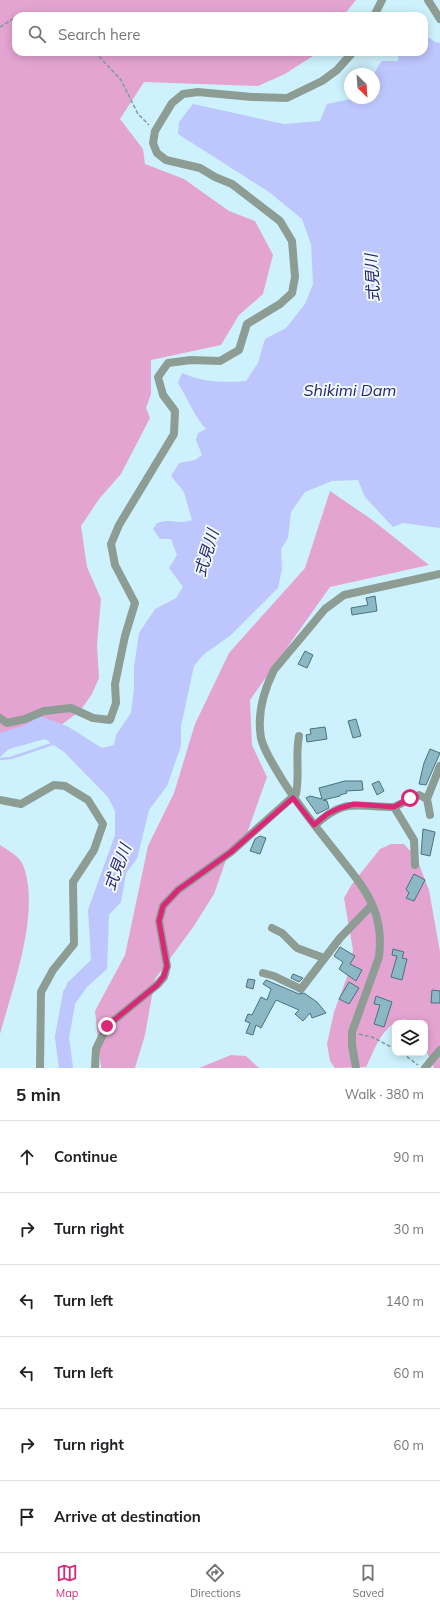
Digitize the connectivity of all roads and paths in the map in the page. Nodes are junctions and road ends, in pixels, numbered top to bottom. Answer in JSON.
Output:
{"nodes":[{"id":1,"x":382,"y":0,"type":"edge"},
{"id":2,"x":428,"y":0,"type":"edge"},
{"id":3,"x":376,"y":12,"type":"edge"},
{"id":4,"x":440,"y":19,"type":"edge"},
{"id":5,"x":12,"y":20,"type":"edge"},
{"id":6,"x":0,"y":27,"type":"edge"},
{"id":7,"x":99,"y":56,"type":"edge"},
{"id":8,"x":349,"y":56,"type":"edge"},
{"id":9,"x":154,"y":131,"type":"junction"},
{"id":10,"x":440,"y":574,"type":"edge"},
{"id":11,"x":0,"y":718,"type":"edge"},
{"id":12,"x":299,"y":736,"type":"dead end"},
{"id":13,"x":440,"y":766,"type":"edge"},
{"id":14,"x":293,"y":798,"type":"junction"},
{"id":15,"x":428,"y":799,"type":"junction"},
{"id":16,"x":0,"y":800,"type":"edge"},
{"id":17,"x":394,"y":807,"type":"junction"},
{"id":18,"x":430,"y":815,"type":"dead end"},
{"id":19,"x":314,"y":825,"type":"junction"},
{"id":20,"x":415,"y":865,"type":"dead end"},
{"id":21,"x":372,"y":905,"type":"junction"},
{"id":22,"x":272,"y":928,"type":"dead end"},
{"id":23,"x":324,"y":958,"type":"junction"},
{"id":24,"x":263,"y":973,"type":"dead end"},
{"id":25,"x":352,"y":1032,"type":"junction"},
{"id":26,"x":392,"y":1047,"type":"edge"},
{"id":27,"x":440,"y":1050,"type":"edge"},
{"id":28,"x":406,"y":1056,"type":"edge"},
{"id":29,"x":40,"y":1068,"type":"edge"},
{"id":30,"x":95,"y":1068,"type":"edge"},
{"id":31,"x":356,"y":1068,"type":"edge"},
{"id":32,"x":421,"y":1068,"type":"edge"},
{"id":33,"x":425,"y":1068,"type":"edge"}],
"edges":[{"from":1,"to":3,"type":"street"},
{"from":2,"to":4,"type":"street"},
{"from":5,"to":6,"type":"path"},
{"from":7,"to":9,"type":"path"},
{"from":8,"to":9,"type":"street"},
{"from":9,"to":11,"type":"street"},
{"from":10,"to":14,"type":"street"},
{"from":12,"to":14,"type":"street"},
{"from":13,"to":15,"type":"street"},
{"from":14,"to":19,"type":"street"},
{"from":14,"to":30,"type":"street"},
{"from":15,"to":17,"type":"street"},
{"from":15,"to":18,"type":"street"},
{"from":16,"to":29,"type":"street"},
{"from":17,"to":19,"type":"street"},
{"from":17,"to":20,"type":"street"},
{"from":19,"to":21,"type":"street"},
{"from":21,"to":23,"type":"street"},
{"from":21,"to":25,"type":"street"},
{"from":22,"to":23,"type":"street"},
{"from":23,"to":24,"type":"street"},
{"from":25,"to":26,"type":"path"},
{"from":25,"to":31,"type":"street"},
{"from":27,"to":33,"type":"street"},
{"from":28,"to":32,"type":"path"}]}
